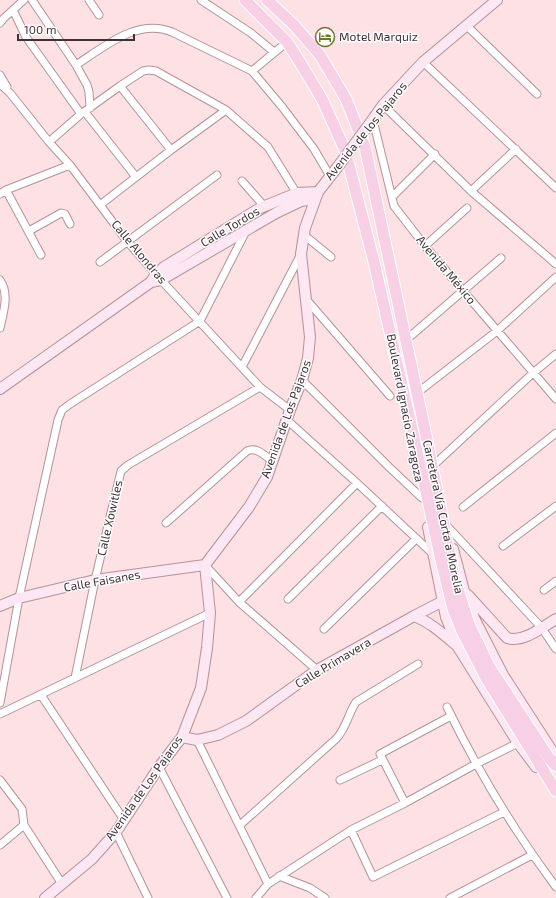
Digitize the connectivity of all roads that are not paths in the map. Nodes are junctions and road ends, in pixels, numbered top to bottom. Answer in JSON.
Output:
{"nodes":[{"id":1,"x":24,"y":0,"type":"edge"},
{"id":2,"x":32,"y":0,"type":"edge"},
{"id":3,"x":89,"y":0,"type":"edge"},
{"id":4,"x":201,"y":0,"type":"edge"},
{"id":5,"x":245,"y":0,"type":"edge"},
{"id":6,"x":267,"y":0,"type":"edge"},
{"id":7,"x":497,"y":0,"type":"edge"},
{"id":8,"x":13,"y":10,"type":"junction"},
{"id":9,"x":99,"y":15,"type":"dead end"},
{"id":10,"x":0,"y":23,"type":"edge"},
{"id":11,"x":467,"y":26,"type":"junction"},
{"id":12,"x":287,"y":42,"type":"junction"},
{"id":13,"x":274,"y":52,"type":"junction"},
{"id":14,"x":424,"y":62,"type":"junction"},
{"id":15,"x":76,"y":65,"type":"junction"},
{"id":16,"x":252,"y":71,"type":"junction"},
{"id":17,"x":0,"y":75,"type":"edge"},
{"id":18,"x":0,"y":84,"type":"edge"},
{"id":19,"x":120,"y":86,"type":"junction"},
{"id":20,"x":10,"y":93,"type":"junction"},
{"id":21,"x":537,"y":94,"type":"dead end"},
{"id":22,"x":383,"y":106,"type":"junction"},
{"id":23,"x":226,"y":110,"type":"junction"},
{"id":24,"x":85,"y":111,"type":"junction"},
{"id":25,"x":370,"y":124,"type":"junction"},
{"id":26,"x":49,"y":142,"type":"junction"},
{"id":27,"x":516,"y":149,"type":"junction"},
{"id":28,"x":171,"y":150,"type":"junction"},
{"id":29,"x":435,"y":154,"type":"junction"},
{"id":30,"x":70,"y":165,"type":"junction"},
{"id":31,"x":333,"y":172,"type":"junction"},
{"id":32,"x":217,"y":175,"type":"dead end"},
{"id":33,"x":136,"y":177,"type":"junction"},
{"id":34,"x":242,"y":181,"type":"dead end"},
{"id":35,"x":556,"y":188,"type":"edge"},
{"id":36,"x":471,"y":191,"type":"junction"},
{"id":37,"x":3,"y":192,"type":"edge"},
{"id":38,"x":317,"y":195,"type":"junction"},
{"id":39,"x":299,"y":197,"type":"junction"},
{"id":40,"x":392,"y":197,"type":"junction"},
{"id":41,"x":100,"y":205,"type":"junction"},
{"id":42,"x":264,"y":206,"type":"junction"},
{"id":43,"x":467,"y":208,"type":"dead end"},
{"id":44,"x":70,"y":224,"type":"dead end"},
{"id":45,"x":246,"y":230,"type":"junction"},
{"id":46,"x":28,"y":231,"type":"junction"},
{"id":47,"x":304,"y":235,"type":"junction"},
{"id":48,"x":127,"y":241,"type":"junction"},
{"id":49,"x":425,"y":246,"type":"junction"},
{"id":50,"x":301,"y":254,"type":"junction"},
{"id":51,"x":41,"y":255,"type":"dead end"},
{"id":52,"x":331,"y":257,"type":"dead end"},
{"id":53,"x":502,"y":258,"type":"dead end"},
{"id":54,"x":100,"y":262,"type":"dead end"},
{"id":55,"x":556,"y":264,"type":"edge"},
{"id":56,"x":556,"y":277,"type":"edge"},
{"id":57,"x":156,"y":279,"type":"junction"},
{"id":58,"x":0,"y":280,"type":"edge"},
{"id":59,"x":464,"y":292,"type":"junction"},
{"id":60,"x":305,"y":298,"type":"junction"},
{"id":61,"x":200,"y":321,"type":"junction"},
{"id":62,"x":0,"y":328,"type":"edge"},
{"id":63,"x":497,"y":331,"type":"junction"},
{"id":64,"x":406,"y":340,"type":"junction"},
{"id":65,"x":556,"y":354,"type":"edge"},
{"id":66,"x":242,"y":367,"type":"junction"},
{"id":67,"x":533,"y":373,"type":"junction"},
{"id":68,"x":302,"y":380,"type":"junction"},
{"id":69,"x":260,"y":387,"type":"junction"},
{"id":70,"x":0,"y":388,"type":"edge"},
{"id":71,"x":417,"y":393,"type":"junction"},
{"id":72,"x":390,"y":396,"type":"dead end"},
{"id":73,"x":556,"y":399,"type":"edge"},
{"id":74,"x":290,"y":410,"type":"junction"},
{"id":75,"x":408,"y":410,"type":"junction"},
{"id":76,"x":421,"y":410,"type":"junction"},
{"id":77,"x":287,"y":420,"type":"junction"},
{"id":78,"x":556,"y":433,"type":"edge"},
{"id":79,"x":272,"y":461,"type":"junction"},
{"id":80,"x":436,"y":463,"type":"junction"},
{"id":81,"x":357,"y":483,"type":"junction"},
{"id":82,"x":422,"y":498,"type":"junction"},
{"id":83,"x":382,"y":506,"type":"junction"},
{"id":84,"x":556,"y":506,"type":"edge"},
{"id":85,"x":463,"y":507,"type":"dead end"},
{"id":86,"x":166,"y":523,"type":"dead end"},
{"id":87,"x":448,"y":527,"type":"junction"},
{"id":88,"x":416,"y":539,"type":"junction"},
{"id":89,"x":503,"y":546,"type":"dead end"},
{"id":90,"x":434,"y":555,"type":"junction"},
{"id":91,"x":205,"y":565,"type":"junction"},
{"id":92,"x":96,"y":580,"type":"junction"},
{"id":93,"x":556,"y":581,"type":"edge"},
{"id":94,"x":544,"y":590,"type":"dead end"},
{"id":95,"x":464,"y":591,"type":"junction"},
{"id":96,"x":19,"y":598,"type":"junction"},
{"id":97,"x":288,"y":598,"type":"dead end"},
{"id":98,"x":442,"y":601,"type":"junction"},
{"id":99,"x":239,"y":602,"type":"junction"},
{"id":100,"x":0,"y":606,"type":"edge"},
{"id":101,"x":210,"y":613,"type":"junction"},
{"id":102,"x":414,"y":616,"type":"junction"},
{"id":103,"x":556,"y":619,"type":"edge"},
{"id":104,"x":541,"y":627,"type":"junction"},
{"id":105,"x":324,"y":628,"type":"dead end"},
{"id":106,"x":458,"y":647,"type":"junction"},
{"id":107,"x":556,"y":649,"type":"edge"},
{"id":108,"x":418,"y":664,"type":"dead end"},
{"id":109,"x":317,"y":670,"type":"junction"},
{"id":110,"x":75,"y":678,"type":"junction"},
{"id":111,"x":41,"y":694,"type":"junction"},
{"id":112,"x":0,"y":703,"type":"edge"},
{"id":113,"x":447,"y":708,"type":"dead end"},
{"id":114,"x":0,"y":714,"type":"edge"},
{"id":115,"x":451,"y":716,"type":"junction"},
{"id":116,"x":182,"y":737,"type":"junction"},
{"id":117,"x":197,"y":740,"type":"junction"},
{"id":118,"x":518,"y":743,"type":"junction"},
{"id":119,"x":381,"y":757,"type":"junction"},
{"id":120,"x":554,"y":760,"type":"edge"},
{"id":121,"x":476,"y":764,"type":"junction"},
{"id":122,"x":160,"y":767,"type":"junction"},
{"id":123,"x":0,"y":780,"type":"edge"},
{"id":124,"x":340,"y":780,"type":"dead end"},
{"id":125,"x":556,"y":791,"type":"edge"},
{"id":126,"x":556,"y":795,"type":"edge"},
{"id":127,"x":405,"y":803,"type":"junction"},
{"id":128,"x":504,"y":812,"type":"junction"},
{"id":129,"x":124,"y":820,"type":"junction"},
{"id":130,"x":240,"y":824,"type":"junction"},
{"id":131,"x":24,"y":825,"type":"junction"},
{"id":132,"x":351,"y":830,"type":"junction"},
{"id":133,"x":116,"y":832,"type":"junction"},
{"id":134,"x":0,"y":845,"type":"edge"},
{"id":135,"x":532,"y":855,"type":"junction"},
{"id":136,"x":279,"y":876,"type":"junction"},
{"id":137,"x":62,"y":884,"type":"junction"},
{"id":138,"x":268,"y":884,"type":"junction"},
{"id":139,"x":556,"y":887,"type":"edge"},
{"id":140,"x":45,"y":898,"type":"edge"},
{"id":141,"x":148,"y":898,"type":"edge"},
{"id":142,"x":226,"y":898,"type":"edge"},
{"id":143,"x":256,"y":898,"type":"edge"},
{"id":144,"x":325,"y":898,"type":"edge"},
{"id":145,"x":450,"y":898,"type":"edge"}],
"edges":[{"from":1,"to":8,"type":"street"},
{"from":2,"to":15,"type":"street"},
{"from":3,"to":9,"type":"street"},
{"from":4,"to":13,"type":"street"},
{"from":5,"to":12,"type":"main road","name":"Boulevard Ignacio Zaragoza"},
{"from":6,"to":64,"type":"main road","name":"Boulevard Ignacio Zaragoza"},
{"from":7,"to":11,"type":"street","name":"Avenida de los Pajaros"},
{"from":8,"to":10,"type":"street"},
{"from":8,"to":24,"type":"street"},
{"from":11,"to":14,"type":"street","name":"Avenida de los Pajaros"},
{"from":11,"to":21,"type":"street"},
{"from":12,"to":13,"type":"street"},
{"from":12,"to":75,"type":"main road","name":"Boulevard Ignacio Zaragoza"},
{"from":13,"to":16,"type":"street"},
{"from":14,"to":22,"type":"street","name":"Avenida de los Pajaros"},
{"from":14,"to":27,"type":"street"},
{"from":15,"to":16,"type":"street"},
{"from":15,"to":24,"type":"street"},
{"from":16,"to":31,"type":"street"},
{"from":17,"to":20,"type":"street"},
{"from":18,"to":20,"type":"street","name":"Calle Alondras"},
{"from":19,"to":23,"type":"street"},
{"from":19,"to":24,"type":"street"},
{"from":19,"to":28,"type":"street"},
{"from":20,"to":26,"type":"street","name":"Calle Alondras"},
{"from":22,"to":25,"type":"street","name":"Avenida de los Pajaros"},
{"from":22,"to":29,"type":"street"},
{"from":23,"to":28,"type":"street"},
{"from":23,"to":39,"type":"street"},
{"from":24,"to":26,"type":"street"},
{"from":24,"to":33,"type":"street"},
{"from":25,"to":31,"type":"street","name":"Avenida de los Pajaros","bridge":true},
{"from":25,"to":40,"type":"street","name":"Avenida México"},
{"from":26,"to":30,"type":"street","name":"Calle Alondras"},
{"from":27,"to":35,"type":"street"},
{"from":27,"to":36,"type":"street"},
{"from":28,"to":33,"type":"street"},
{"from":29,"to":36,"type":"street"},
{"from":29,"to":40,"type":"street"},
{"from":30,"to":37,"type":"street"},
{"from":30,"to":41,"type":"street","name":"Calle Alondras"},
{"from":31,"to":38,"type":"street","name":"Avenida de los Pajaros"},
{"from":32,"to":48,"type":"street"},
{"from":33,"to":41,"type":"street"},
{"from":34,"to":42,"type":"street"},
{"from":36,"to":55,"type":"street"},
{"from":37,"to":46,"type":"street"},
{"from":38,"to":39,"type":"street","name":"Calle Tordos"},
{"from":38,"to":47,"type":"street","name":"Avenida de los Pajaros"},
{"from":39,"to":42,"type":"street","name":"Calle Tordos"},
{"from":39,"to":45,"type":"street","name":"Calle Tordos"},
{"from":40,"to":49,"type":"street","name":"Avenida México"},
{"from":41,"to":48,"type":"street","name":"Calle Alondras"},
{"from":42,"to":57,"type":"street","name":"Calle Tordos"},
{"from":43,"to":49,"type":"street"},
{"from":44,"to":46,"type":"street"},
{"from":45,"to":57,"type":"street","name":"Calle Tordos"},
{"from":45,"to":61,"type":"street"},
{"from":46,"to":51,"type":"street"},
{"from":47,"to":50,"type":"street","name":"Avenida de los Pajaros"},
{"from":47,"to":52,"type":"street"},
{"from":48,"to":54,"type":"street"},
{"from":48,"to":57,"type":"street","name":"Calle Alondras"},
{"from":49,"to":59,"type":"street","name":"Avenida México"},
{"from":50,"to":60,"type":"street","name":"Avenida de los Pajaros"},
{"from":50,"to":66,"type":"street"},
{"from":53,"to":59,"type":"street"},
{"from":56,"to":63,"type":"street"},
{"from":57,"to":61,"type":"street","name":"Calle Alondras"},
{"from":57,"to":70,"type":"street","name":"Calle Tordos"},
{"from":58,"to":62,"type":"street"},
{"from":59,"to":63,"type":"street","name":"Avenida México"},
{"from":59,"to":64,"type":"street"},
{"from":60,"to":68,"type":"street","name":"Avenida de Los Pajaros"},
{"from":60,"to":72,"type":"street"},
{"from":61,"to":66,"type":"street","name":"Calle Alondras"},
{"from":61,"to":96,"type":"street"},
{"from":63,"to":67,"type":"street","name":"Avenida México"},
{"from":63,"to":71,"type":"street"},
{"from":64,"to":71,"type":"main road","name":"Boulevard Ignacio Zaragoza"},
{"from":65,"to":67,"type":"street"},
{"from":66,"to":69,"type":"street","name":"Calle Alondras"},
{"from":67,"to":73,"type":"street","name":"Avenida México"},
{"from":67,"to":80,"type":"street"},
{"from":68,"to":74,"type":"street","name":"Avenida de Los Pajaros"},
{"from":68,"to":82,"type":"street"},
{"from":69,"to":74,"type":"street","name":"Calle Alondras"},
{"from":69,"to":92,"type":"street","name":"Calle Xowitles"},
{"from":71,"to":76,"type":"main road","name":"Boulevard Ignacio Zaragoza"},
{"from":74,"to":77,"type":"street","name":"Avenida de Los Pajaros"},
{"from":75,"to":82,"type":"street","name":"Boulevard Ignacio Zaragoza"},
{"from":75,"to":125,"type":"main road","name":"Carretera Vía Corta a Morelia","bridge":true},
{"from":76,"to":80,"type":"street","name":"Boulevard Ignacio Zaragoza"},
{"from":76,"to":120,"type":"main road","name":"Carretera Vía Corta a Morelia","bridge":true},
{"from":77,"to":79,"type":"street","name":"Avenida de Los Pajaros"},
{"from":77,"to":81,"type":"street"},
{"from":78,"to":85,"type":"street"},
{"from":79,"to":86,"type":"street"},
{"from":79,"to":91,"type":"street","name":"Avenida de Los Pajaros"},
{"from":80,"to":87,"type":"street","name":"Boulevard Ignacio Zaragoza"},
{"from":81,"to":83,"type":"street"},
{"from":81,"to":99,"type":"street"},
{"from":82,"to":90,"type":"street","name":"Boulevard Ignacio Zaragoza"},
{"from":83,"to":88,"type":"street"},
{"from":83,"to":97,"type":"street"},
{"from":84,"to":89,"type":"street"},
{"from":87,"to":95,"type":"street","name":"Boulevard Ignacio Zaragoza"},
{"from":87,"to":104,"type":"street"},
{"from":88,"to":90,"type":"street"},
{"from":88,"to":105,"type":"street"},
{"from":90,"to":98,"type":"street","name":"Boulevard Ignacio Zaragoza"},
{"from":91,"to":92,"type":"street","name":"Calle Faisanes"},
{"from":91,"to":99,"type":"street"},
{"from":91,"to":101,"type":"street","name":"Avenida de Los Pajaros"},
{"from":92,"to":96,"type":"street","name":"Calle Faisanes"},
{"from":92,"to":110,"type":"street","name":"Calle Xowitles"},
{"from":93,"to":94,"type":"street"},
{"from":95,"to":98,"type":"street","name":"Calle Primavera"},
{"from":95,"to":104,"type":"street"},
{"from":95,"to":120,"type":"street","name":"Boulevard Ignacio Zaragoza"},
{"from":96,"to":100,"type":"street","name":"Calle Faisanes"},
{"from":96,"to":112,"type":"street"},
{"from":98,"to":102,"type":"street","name":"Calle Primavera"},
{"from":98,"to":106,"type":"street","name":"Boulevard Ignacio Zaragoza"},
{"from":99,"to":109,"type":"street"},
{"from":101,"to":110,"type":"street"},
{"from":101,"to":116,"type":"street","name":"Avenida de Los Pajaros"},
{"from":102,"to":106,"type":"street"},
{"from":102,"to":109,"type":"street","name":"Calle Primavera"},
{"from":103,"to":104,"type":"street"},
{"from":104,"to":107,"type":"street"},
{"from":106,"to":118,"type":"street","name":"Boulevard Ignacio Zaragoza"},
{"from":108,"to":130,"type":"street"},
{"from":109,"to":117,"type":"street","name":"Calle Primavera"},
{"from":110,"to":111,"type":"street"},
{"from":111,"to":114,"type":"street"},
{"from":111,"to":129,"type":"street"},
{"from":113,"to":115,"type":"street"},
{"from":115,"to":119,"type":"street"},
{"from":115,"to":121,"type":"street"},
{"from":116,"to":117,"type":"street","name":"Calle Primavera"},
{"from":116,"to":122,"type":"street","name":"Avenida de Los Pajaros"},
{"from":117,"to":130,"type":"street"},
{"from":118,"to":121,"type":"street"},
{"from":118,"to":126,"type":"street","name":"Boulevard Ignacio Zaragoza"},
{"from":119,"to":124,"type":"street"},
{"from":119,"to":127,"type":"street"},
{"from":121,"to":127,"type":"street"},
{"from":121,"to":128,"type":"street"},
{"from":122,"to":129,"type":"street","name":"Avenida de Los Pajaros"},
{"from":122,"to":142,"type":"street"},
{"from":123,"to":131,"type":"street"},
{"from":127,"to":132,"type":"street"},
{"from":128,"to":132,"type":"street"},
{"from":128,"to":135,"type":"street"},
{"from":129,"to":133,"type":"street","name":"Avenida de Los Pajaros"},
{"from":130,"to":138,"type":"street"},
{"from":131,"to":134,"type":"street"},
{"from":131,"to":137,"type":"street"},
{"from":132,"to":136,"type":"street"},
{"from":133,"to":137,"type":"street","name":"Avenida de Los Pajaros"},
{"from":133,"to":141,"type":"street"},
{"from":135,"to":139,"type":"street"},
{"from":135,"to":145,"type":"street"},
{"from":136,"to":138,"type":"street"},
{"from":136,"to":144,"type":"street"},
{"from":137,"to":140,"type":"street","name":"Avenida de Los Pajaros"},
{"from":138,"to":143,"type":"street"}]}
